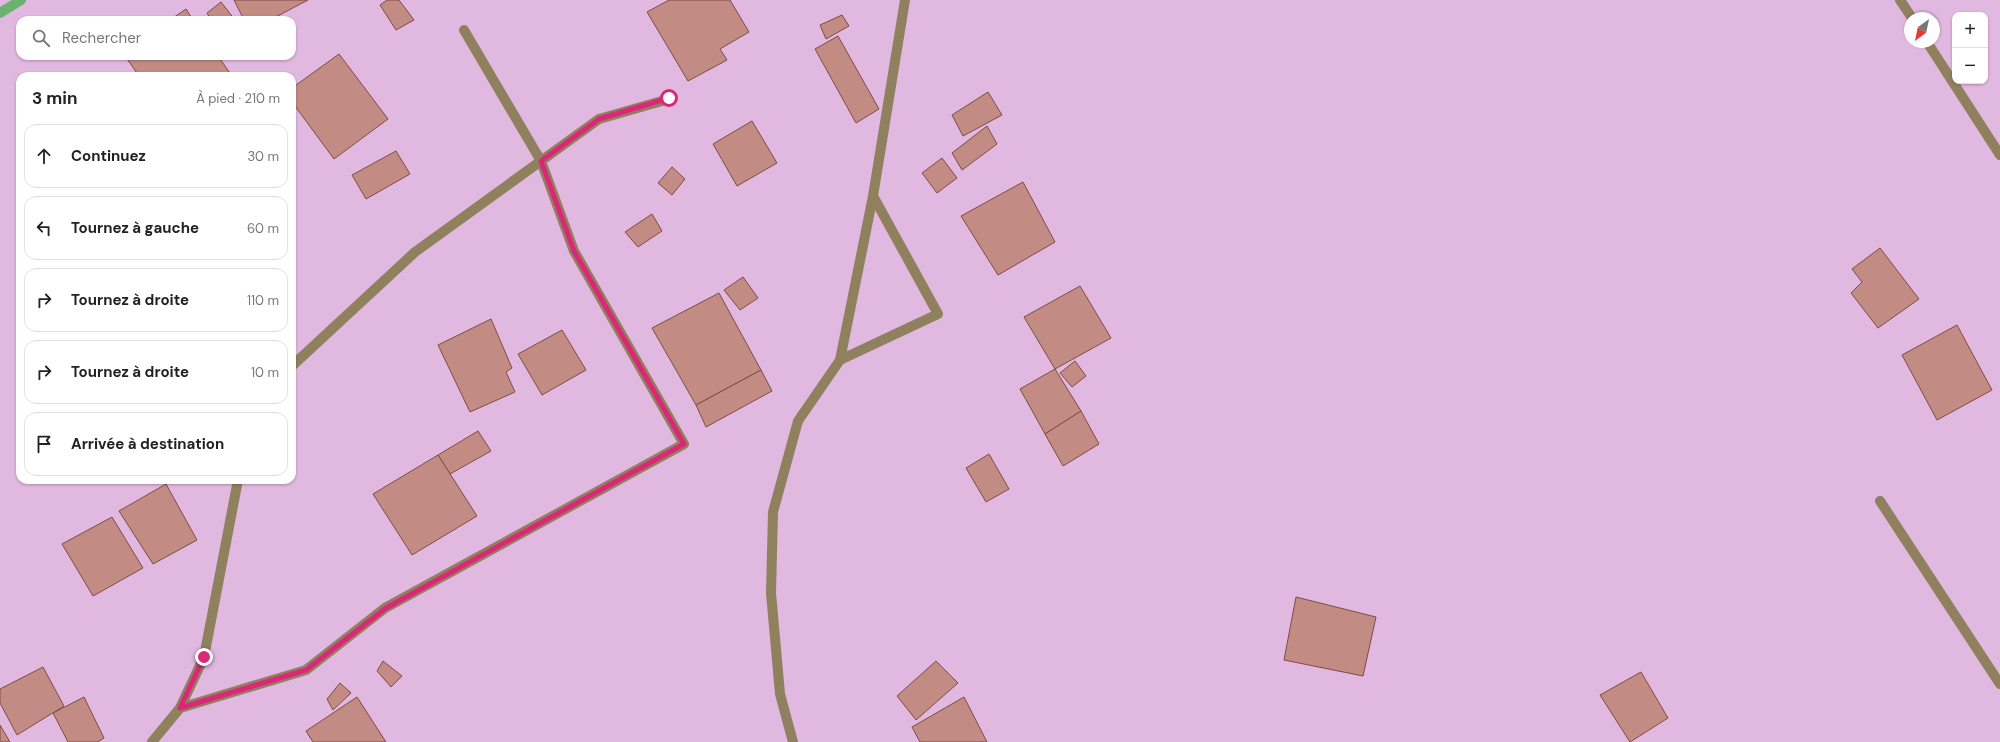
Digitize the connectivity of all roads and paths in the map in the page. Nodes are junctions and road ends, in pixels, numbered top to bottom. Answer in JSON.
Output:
{"nodes":[{"id":1,"x":906,"y":0,"type":"edge"},
{"id":2,"x":1900,"y":0,"type":"edge"},
{"id":3,"x":1908,"y":12,"type":"edge"},
{"id":4,"x":464,"y":30,"type":"dead end"},
{"id":5,"x":1931,"y":48,"type":"edge"},
{"id":6,"x":669,"y":98,"type":"dead end"},
{"id":7,"x":2000,"y":155,"type":"edge"},
{"id":8,"x":541,"y":161,"type":"junction"},
{"id":9,"x":873,"y":196,"type":"junction"},
{"id":10,"x":840,"y":360,"type":"junction"},
{"id":11,"x":296,"y":362,"type":"edge"},
{"id":12,"x":237,"y":484,"type":"edge"},
{"id":13,"x":1880,"y":500,"type":"dead end"},
{"id":14,"x":2000,"y":684,"type":"edge"},
{"id":15,"x":180,"y":708,"type":"junction"},
{"id":16,"x":152,"y":742,"type":"edge"},
{"id":17,"x":793,"y":742,"type":"edge"}],
"edges":[{"from":1,"to":9,"type":"street"},
{"from":2,"to":3,"type":"street"},
{"from":4,"to":8,"type":"street"},
{"from":5,"to":7,"type":"street"},
{"from":6,"to":8,"type":"street"},
{"from":8,"to":11,"type":"street"},
{"from":8,"to":15,"type":"street"},
{"from":9,"to":10,"type":"street"},
{"from":9,"to":10,"type":"street"},
{"from":10,"to":17,"type":"street"},
{"from":12,"to":15,"type":"street"},
{"from":13,"to":14,"type":"street"},
{"from":15,"to":16,"type":"street"}]}
